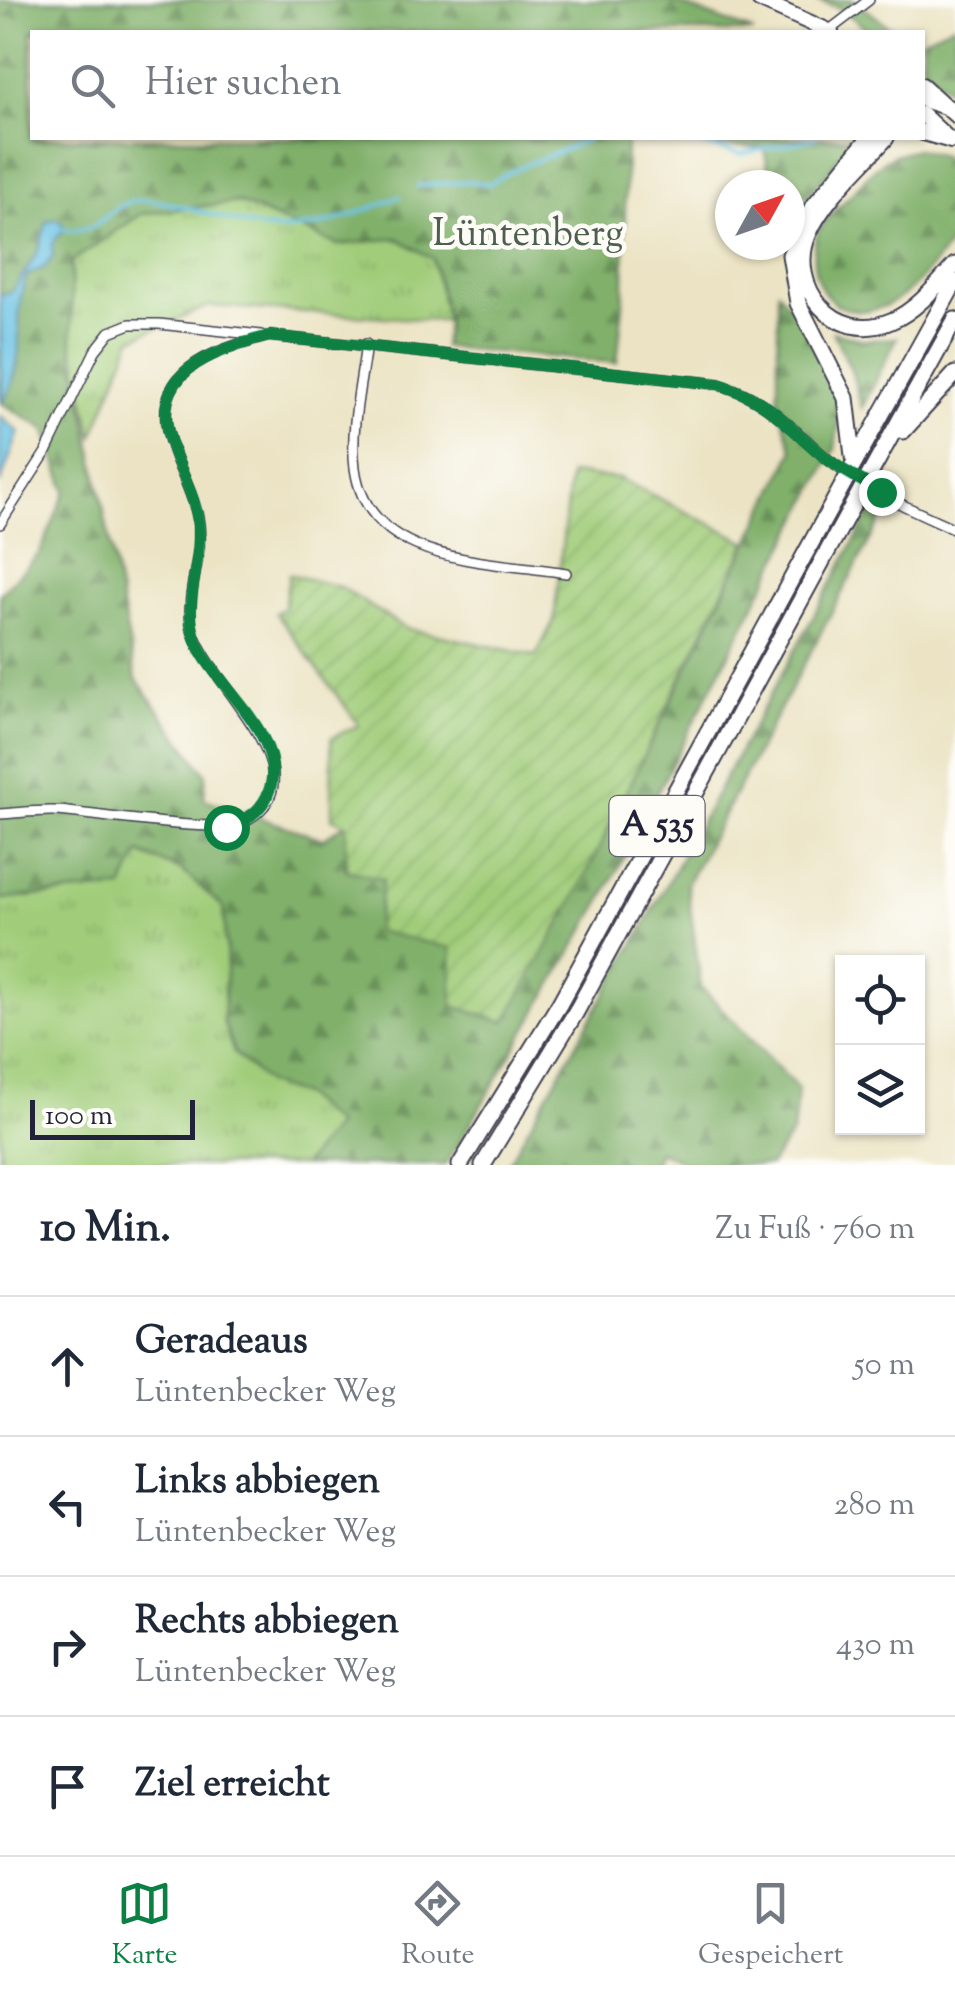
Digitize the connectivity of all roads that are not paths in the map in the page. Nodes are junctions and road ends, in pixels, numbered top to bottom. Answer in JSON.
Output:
{"nodes":[{"id":1,"x":759,"y":0,"type":"edge"},
{"id":2,"x":869,"y":0,"type":"edge"},
{"id":3,"x":825,"y":30,"type":"edge"},
{"id":4,"x":832,"y":30,"type":"edge"},
{"id":5,"x":925,"y":89,"type":"edge"},
{"id":6,"x":925,"y":100,"type":"edge"},
{"id":7,"x":951,"y":111,"type":"edge"},
{"id":8,"x":925,"y":117,"type":"edge"},
{"id":9,"x":925,"y":133,"type":"edge"},
{"id":10,"x":867,"y":140,"type":"edge"},
{"id":11,"x":884,"y":140,"type":"edge"},
{"id":12,"x":952,"y":142,"type":"edge"},
{"id":13,"x":955,"y":265,"type":"edge"},
{"id":14,"x":955,"y":282,"type":"edge"},
{"id":15,"x":955,"y":320,"type":"edge"},
{"id":16,"x":269,"y":336,"type":"junction"},
{"id":17,"x":366,"y":344,"type":"junction"},
{"id":18,"x":955,"y":374,"type":"edge"},
{"id":19,"x":854,"y":464,"type":"junction"},
{"id":20,"x":870,"y":474,"type":"junction"},
{"id":21,"x":0,"y":524,"type":"edge"},
{"id":22,"x":955,"y":529,"type":"edge"},
{"id":23,"x":566,"y":573,"type":"dead end"},
{"id":24,"x":0,"y":814,"type":"edge"},
{"id":25,"x":460,"y":1165,"type":"edge"},
{"id":26,"x":483,"y":1165,"type":"edge"}],
"edges":[{"from":1,"to":3,"type":"main road"},
{"from":2,"to":4,"type":"street"},
{"from":5,"to":7,"type":"main road"},
{"from":6,"to":7,"type":"highway"},
{"from":8,"to":12,"type":"main road"},
{"from":9,"to":12,"type":"highway"},
{"from":10,"to":19,"type":"highway"},
{"from":11,"to":13,"type":"highway"},
{"from":14,"to":19,"type":"highway","number":"A 535"},
{"from":15,"to":20,"type":"highway","number":"A 535"},
{"from":16,"to":17,"type":"street"},
{"from":16,"to":21,"type":"street"},
{"from":16,"to":24,"type":"street"},
{"from":17,"to":22,"type":"street"},
{"from":17,"to":23,"type":"street"},
{"from":18,"to":20,"type":"highway"},
{"from":19,"to":25,"type":"highway","number":"A 535","bridge":true},
{"from":20,"to":26,"type":"highway","number":"A 535","bridge":true}]}
